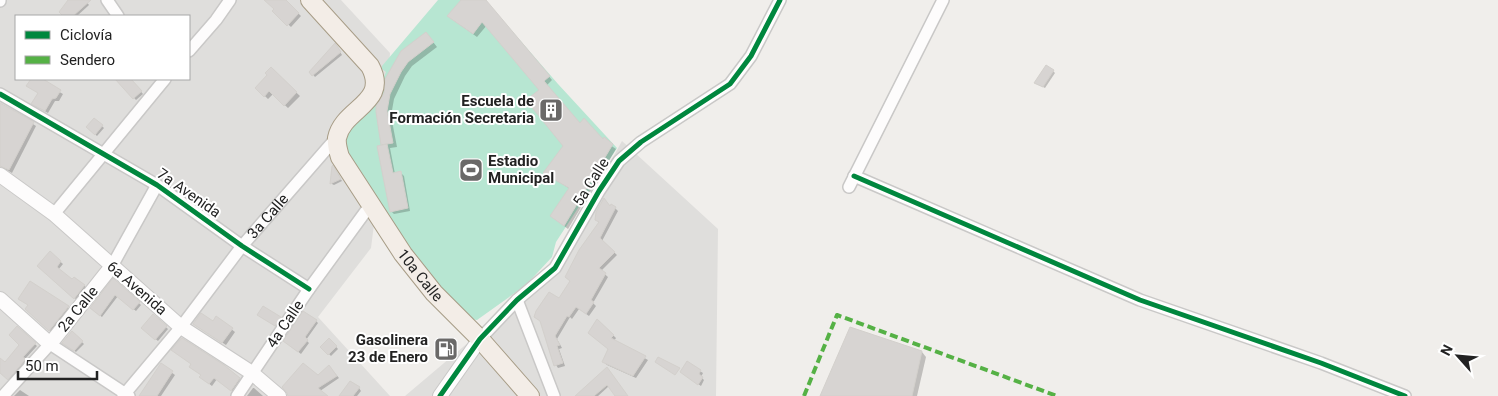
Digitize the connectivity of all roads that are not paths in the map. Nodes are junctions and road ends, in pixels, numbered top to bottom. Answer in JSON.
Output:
{"nodes":[{"id":1,"x":107,"y":0,"type":"edge"},
{"id":2,"x":230,"y":0,"type":"edge"},
{"id":3,"x":310,"y":0,"type":"edge"},
{"id":4,"x":780,"y":0,"type":"edge"},
{"id":5,"x":943,"y":0,"type":"edge"},
{"id":6,"x":117,"y":15,"type":"edge"},
{"id":7,"x":190,"y":50,"type":"edge"},
{"id":8,"x":163,"y":80,"type":"edge"},
{"id":9,"x":0,"y":94,"type":"edge"},
{"id":10,"x":337,"y":137,"type":"junction"},
{"id":11,"x":102,"y":154,"type":"junction"},
{"id":12,"x":0,"y":175,"type":"edge"},
{"id":13,"x":854,"y":176,"type":"junction"},
{"id":14,"x":157,"y":185,"type":"junction"},
{"id":15,"x":849,"y":187,"type":"dead end"},
{"id":16,"x":371,"y":204,"type":"junction"},
{"id":17,"x":54,"y":214,"type":"junction"},
{"id":18,"x":242,"y":246,"type":"junction"},
{"id":19,"x":112,"y":266,"type":"junction"},
{"id":20,"x":309,"y":289,"type":"junction"},
{"id":21,"x":0,"y":299,"type":"edge"},
{"id":22,"x":517,"y":300,"type":"junction"},
{"id":23,"x":181,"y":327,"type":"junction"},
{"id":24,"x":480,"y":339,"type":"junction"},
{"id":25,"x":50,"y":344,"type":"junction"},
{"id":26,"x":252,"y":374,"type":"junction"},
{"id":27,"x":126,"y":395,"type":"edge"},
{"id":28,"x":3,"y":396,"type":"edge"},
{"id":29,"x":237,"y":396,"type":"edge"},
{"id":30,"x":279,"y":396,"type":"edge"},
{"id":31,"x":440,"y":396,"type":"edge"},
{"id":32,"x":530,"y":396,"type":"edge"},
{"id":33,"x":554,"y":396,"type":"edge"},
{"id":34,"x":1405,"y":396,"type":"edge"}],
"edges":[{"from":1,"to":6,"type":"street"},
{"from":2,"to":7,"type":"street"},
{"from":3,"to":10,"type":"main road","name":"3a Calle"},
{"from":4,"to":22,"type":"street","name":"5a Calle"},
{"from":5,"to":13,"type":"street"},
{"from":8,"to":11,"type":"street"},
{"from":9,"to":11,"type":"street","name":"7a Avenida"},
{"from":10,"to":16,"type":"main road","name":"10a Calle"},
{"from":10,"to":18,"type":"street","name":"3a Calle"},
{"from":11,"to":14,"type":"street","name":"7a Avenida"},
{"from":11,"to":17,"type":"street"},
{"from":12,"to":17,"type":"street","name":"6a Avenida"},
{"from":13,"to":15,"type":"street"},
{"from":13,"to":34,"type":"street"},
{"from":14,"to":18,"type":"street","name":"7a Avenida"},
{"from":14,"to":19,"type":"street"},
{"from":16,"to":20,"type":"street","name":"4a Calle"},
{"from":16,"to":24,"type":"main road","name":"10a Calle"},
{"from":17,"to":19,"type":"street","name":"6a Avenida"},
{"from":18,"to":20,"type":"street","name":"7a Avenida"},
{"from":18,"to":23,"type":"street","name":"3a Calle"},
{"from":19,"to":23,"type":"street","name":"6a Avenida"},
{"from":19,"to":25,"type":"street","name":"2a Calle"},
{"from":20,"to":26,"type":"street","name":"4a Calle"},
{"from":21,"to":25,"type":"street"},
{"from":22,"to":24,"type":"street","name":"5a Calle"},
{"from":22,"to":33,"type":"street"},
{"from":23,"to":26,"type":"street","name":"6a Avenida"},
{"from":23,"to":27,"type":"street","name":"3a Calle"},
{"from":24,"to":31,"type":"street","name":"5a Calle"},
{"from":24,"to":32,"type":"main road","name":"10a Calle"},
{"from":25,"to":27,"type":"street"},
{"from":25,"to":28,"type":"street","name":"2a Calle"},
{"from":26,"to":29,"type":"street","name":"4a Calle"},
{"from":26,"to":30,"type":"street","name":"6a Avenida"}]}
